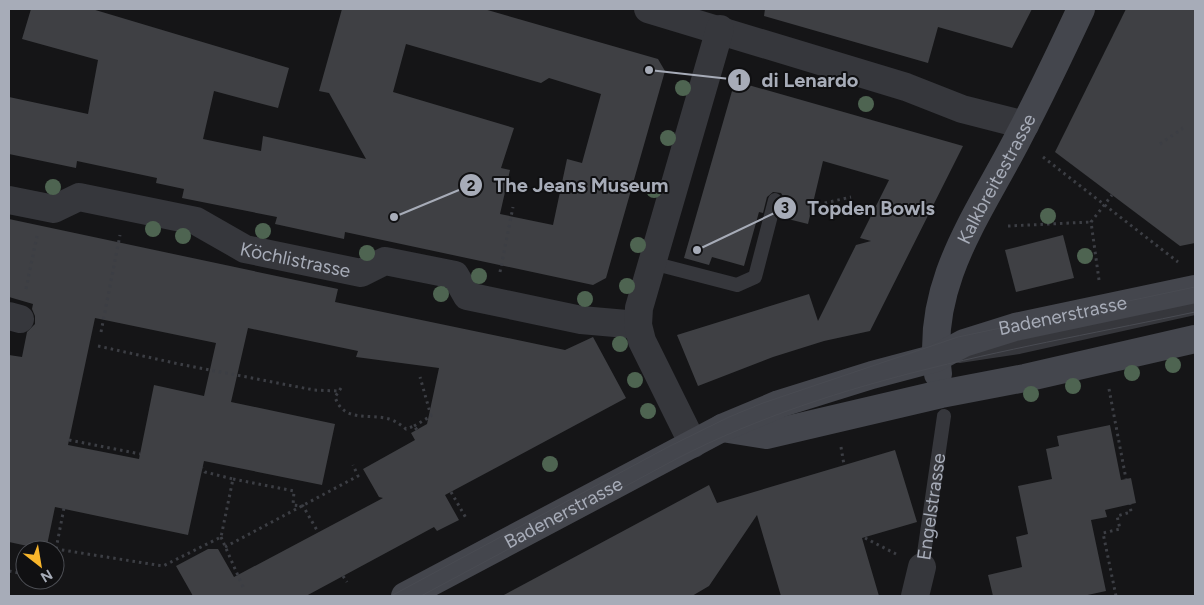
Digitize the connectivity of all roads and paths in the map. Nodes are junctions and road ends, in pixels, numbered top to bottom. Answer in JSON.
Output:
{"nodes":[{"id":1,"x":648,"y":9,"type":"edge"},
{"id":2,"x":1082,"y":9,"type":"edge"},
{"id":3,"x":720,"y":29,"type":"junction"},
{"id":4,"x":1025,"y":125,"type":"junction"},
{"id":5,"x":1183,"y":128,"type":"dead end"},
{"id":6,"x":1160,"y":144,"type":"dead end"},
{"id":7,"x":1043,"y":157,"type":"dead end"},
{"id":8,"x":1112,"y":195,"type":"dead end"},
{"id":9,"x":851,"y":197,"type":"dead end"},
{"id":10,"x":9,"y":200,"type":"edge"},
{"id":11,"x":776,"y":200,"type":"dead end"},
{"id":12,"x":1104,"y":205,"type":"junction"},
{"id":13,"x":812,"y":206,"type":"dead end"},
{"id":14,"x":513,"y":207,"type":"dead end"},
{"id":15,"x":1091,"y":222,"type":"junction"},
{"id":16,"x":1008,"y":226,"type":"dead end"},
{"id":17,"x":38,"y":228,"type":"dead end"},
{"id":18,"x":120,"y":235,"type":"dead end"},
{"id":19,"x":652,"y":264,"type":"junction"},
{"id":20,"x":500,"y":272,"type":"dead end"},
{"id":21,"x":1189,"y":277,"type":"edge"},
{"id":22,"x":1100,"y":283,"type":"dead end"},
{"id":23,"x":1195,"y":308,"type":"edge"},
{"id":24,"x":14,"y":318,"type":"edge"},
{"id":25,"x":638,"y":325,"type":"junction"},
{"id":26,"x":100,"y":332,"type":"dead end"},
{"id":27,"x":1195,"y":339,"type":"edge"},
{"id":28,"x":98,"y":346,"type":"dead end"},
{"id":29,"x":936,"y":358,"type":"junction"},
{"id":30,"x":420,"y":377,"type":"dead end"},
{"id":31,"x":1108,"y":386,"type":"dead end"},
{"id":32,"x":341,"y":388,"type":"dead end"},
{"id":33,"x":337,"y":391,"type":"junction"},
{"id":34,"x":942,"y":405,"type":"junction"},
{"id":35,"x":414,"y":426,"type":"junction"},
{"id":36,"x":722,"y":428,"type":"junction"},
{"id":37,"x":417,"y":430,"type":"dead end"},
{"id":38,"x":69,"y":440,"type":"dead end"},
{"id":39,"x":77,"y":441,"type":"junction"},
{"id":40,"x":693,"y":444,"type":"junction"},
{"id":41,"x":76,"y":446,"type":"dead end"},
{"id":42,"x":140,"y":454,"type":"dead end"},
{"id":43,"x":353,"y":465,"type":"dead end"},
{"id":44,"x":202,"y":468,"type":"dead end"},
{"id":45,"x":233,"y":479,"type":"junction"},
{"id":46,"x":1126,"y":479,"type":"dead end"},
{"id":47,"x":451,"y":492,"type":"dead end"},
{"id":48,"x":1130,"y":504,"type":"dead end"},
{"id":49,"x":303,"y":506,"type":"junction"},
{"id":50,"x":64,"y":508,"type":"dead end"},
{"id":51,"x":466,"y":518,"type":"dead end"},
{"id":52,"x":318,"y":532,"type":"dead end"},
{"id":53,"x":221,"y":537,"type":"junction"},
{"id":54,"x":865,"y":538,"type":"dead end"},
{"id":55,"x":58,"y":540,"type":"edge"},
{"id":56,"x":225,"y":547,"type":"junction"},
{"id":57,"x":65,"y":550,"type":"edge"},
{"id":58,"x":922,"y":567,"type":"junction"},
{"id":59,"x":343,"y":576,"type":"dead end"},
{"id":60,"x":347,"y":582,"type":"dead end"},
{"id":61,"x":243,"y":587,"type":"dead end"},
{"id":62,"x":405,"y":596,"type":"edge"},
{"id":63,"x":915,"y":596,"type":"edge"},
{"id":64,"x":1116,"y":596,"type":"edge"}],
"edges":[{"from":1,"to":3,"type":"street"},
{"from":2,"to":4,"type":"street","name":"Kalkbreitestrasse"},
{"from":3,"to":4,"type":"street"},
{"from":3,"to":19,"type":"street"},
{"from":4,"to":29,"type":"street","name":"Kalkbreitestrasse"},
{"from":5,"to":6,"type":"path"},
{"from":7,"to":12,"type":"path"},
{"from":8,"to":12,"type":"path"},
{"from":9,"to":13,"type":"path"},
{"from":10,"to":25,"type":"street","name":"Köchlistrasse"},
{"from":11,"to":19,"type":"lane"},
{"from":12,"to":15,"type":"path"},
{"from":12,"to":21,"type":"path"},
{"from":14,"to":20,"type":"path"},
{"from":15,"to":16,"type":"path"},
{"from":15,"to":22,"type":"path"},
{"from":17,"to":24,"type":"path"},
{"from":18,"to":26,"type":"path"},
{"from":19,"to":25,"type":"street"},
{"from":21,"to":29,"type":"street","name":"Badenerstrasse"},
{"from":23,"to":29,"type":"lane","name":"Badenerstrasse"},
{"from":25,"to":40,"type":"street"},
{"from":27,"to":34,"type":"street"},
{"from":28,"to":33,"type":"path"},
{"from":29,"to":34,"type":"street"},
{"from":29,"to":36,"type":"street","name":"Badenerstrasse"},
{"from":30,"to":35,"type":"path"},
{"from":31,"to":46,"type":"path"},
{"from":32,"to":33,"type":"path"},
{"from":33,"to":35,"type":"path"},
{"from":34,"to":36,"type":"street"},
{"from":34,"to":58,"type":"lane","name":"Engelstrasse"},
{"from":35,"to":37,"type":"path"},
{"from":36,"to":40,"type":"street","name":"Badenerstrasse"},
{"from":38,"to":39,"type":"path"},
{"from":39,"to":41,"type":"path"},
{"from":39,"to":42,"type":"path"},
{"from":40,"to":62,"type":"street","name":"Badenerstrasse"},
{"from":43,"to":49,"type":"path"},
{"from":44,"to":45,"type":"path"},
{"from":45,"to":49,"type":"path"},
{"from":45,"to":53,"type":"path"},
{"from":47,"to":51,"type":"path"},
{"from":48,"to":64,"type":"path"},
{"from":49,"to":52,"type":"path"},
{"from":49,"to":56,"type":"path"},
{"from":50,"to":55,"type":"path"},
{"from":53,"to":56,"type":"path"},
{"from":53,"to":57,"type":"path"},
{"from":54,"to":58,"type":"path"},
{"from":56,"to":61,"type":"path"},
{"from":58,"to":63,"type":"street","name":"Engelstrasse"},
{"from":59,"to":60,"type":"path"}]}
